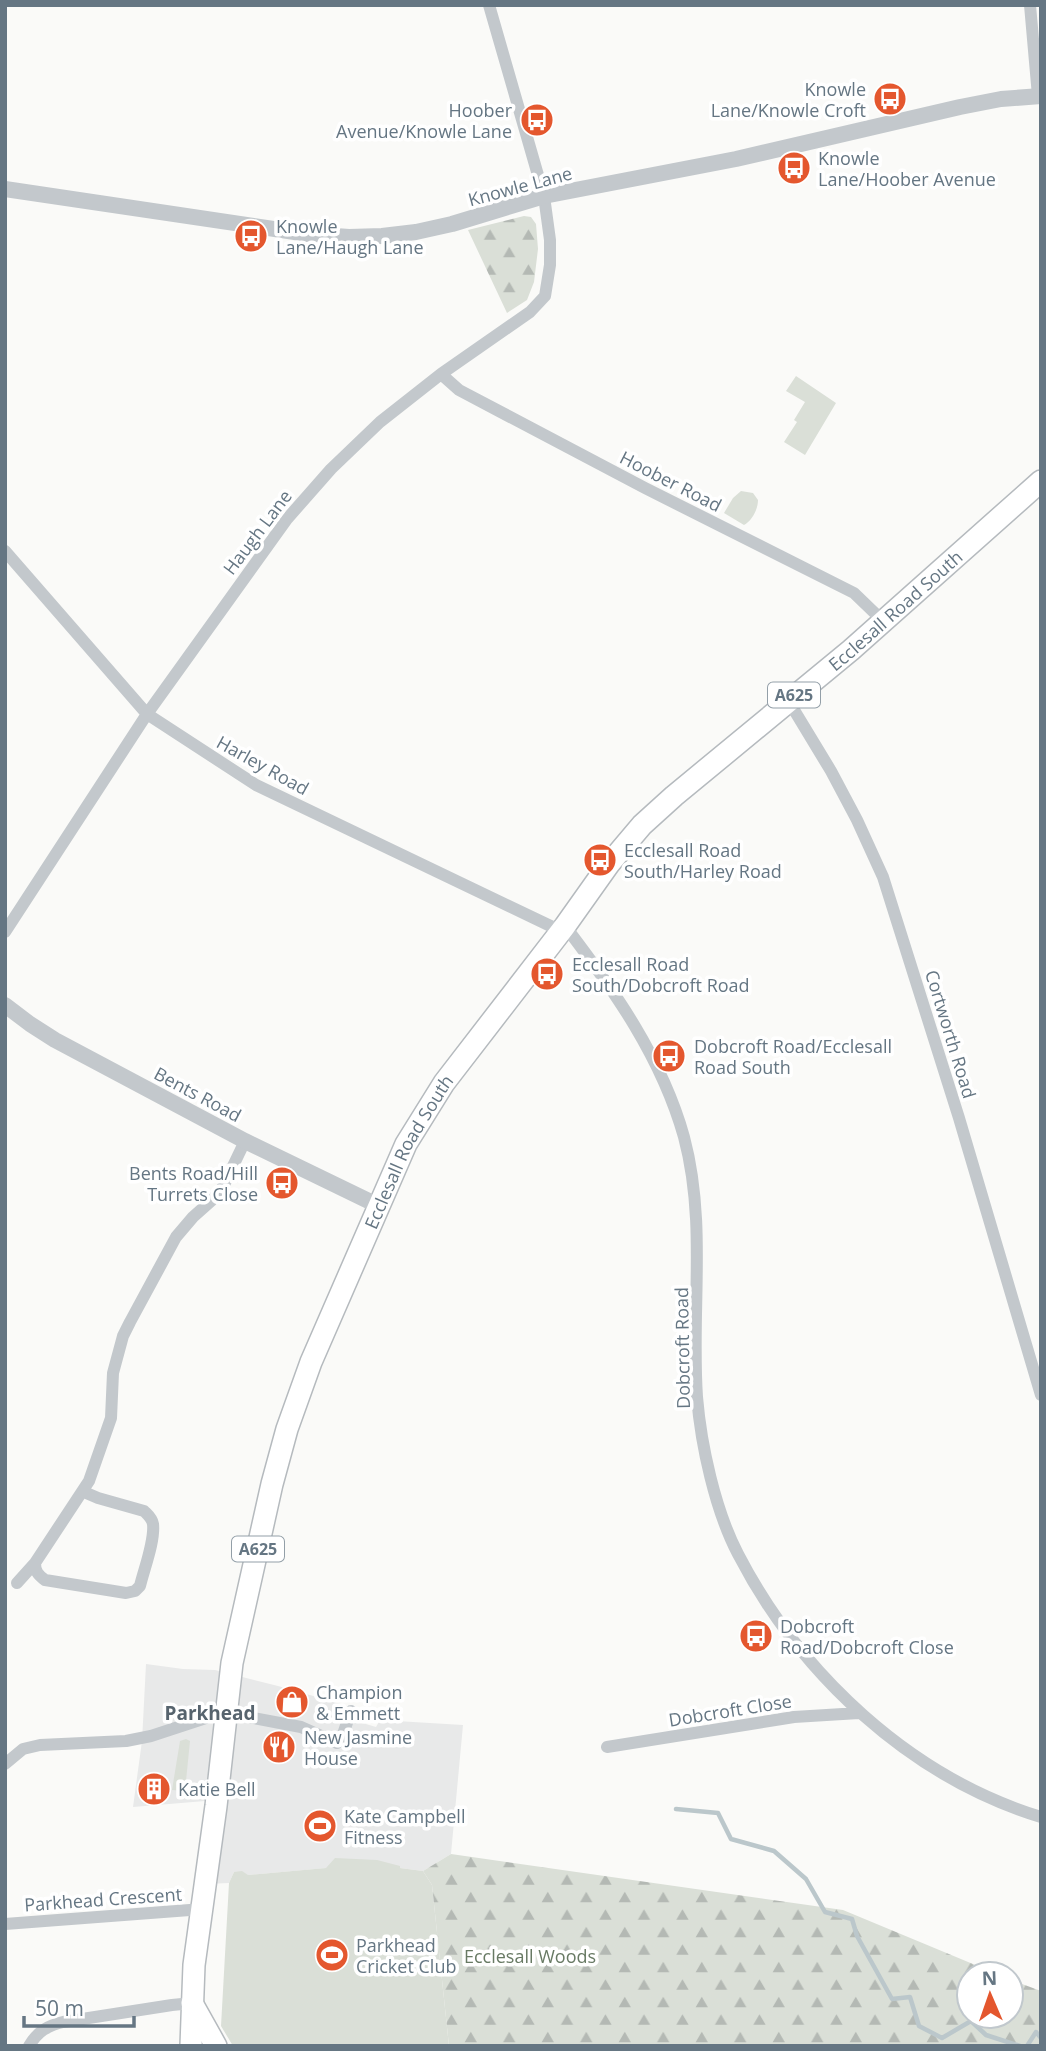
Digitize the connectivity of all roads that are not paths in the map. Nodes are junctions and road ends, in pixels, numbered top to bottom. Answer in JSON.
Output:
{"nodes":[{"id":1,"x":489,"y":5,"type":"edge"},
{"id":2,"x":1030,"y":5,"type":"edge"},
{"id":3,"x":1040,"y":96,"type":"edge"},
{"id":4,"x":5,"y":189,"type":"edge"},
{"id":5,"x":544,"y":196,"type":"junction"},
{"id":6,"x":441,"y":374,"type":"junction"},
{"id":7,"x":1041,"y":481,"type":"edge"},
{"id":8,"x":5,"y":551,"type":"edge"},
{"id":9,"x":883,"y":621,"type":"junction"},
{"id":10,"x":788,"y":701,"type":"junction"},
{"id":11,"x":147,"y":714,"type":"junction"},
{"id":12,"x":563,"y":928,"type":"junction"},
{"id":13,"x":5,"y":932,"type":"edge"},
{"id":14,"x":5,"y":1005,"type":"edge"},
{"id":15,"x":245,"y":1141,"type":"junction"},
{"id":16,"x":379,"y":1206,"type":"junction"},
{"id":17,"x":1041,"y":1395,"type":"edge"},
{"id":18,"x":84,"y":1492,"type":"junction"},
{"id":19,"x":34,"y":1563,"type":"junction"},
{"id":20,"x":17,"y":1583,"type":"dead end"},
{"id":21,"x":351,"y":1711,"type":"dead end"},
{"id":22,"x":227,"y":1713,"type":"junction"},
{"id":23,"x":859,"y":1713,"type":"junction"},
{"id":24,"x":607,"y":1747,"type":"dead end"},
{"id":25,"x":5,"y":1764,"type":"edge"},
{"id":26,"x":1041,"y":1817,"type":"edge"},
{"id":27,"x":203,"y":1909,"type":"junction"},
{"id":28,"x":5,"y":1924,"type":"edge"},
{"id":29,"x":192,"y":2003,"type":"junction"},
{"id":30,"x":29,"y":2046,"type":"edge"},
{"id":31,"x":191,"y":2046,"type":"edge"},
{"id":32,"x":216,"y":2046,"type":"edge"}],
"edges":[{"from":1,"to":5,"type":"street","name":"Haugh Lane"},
{"from":2,"to":3,"type":"street"},
{"from":3,"to":5,"type":"street","name":"Knowle Lane"},
{"from":4,"to":5,"type":"street","name":"Knowle Lane"},
{"from":5,"to":6,"type":"street","name":"Haugh Lane"},
{"from":6,"to":9,"type":"street","name":"Hoober Road"},
{"from":6,"to":11,"type":"street","name":"Haugh Lane"},
{"from":7,"to":9,"type":"main road","name":"Ecclesall Road South","number":"A625"},
{"from":8,"to":11,"type":"street","name":"Harley Road"},
{"from":9,"to":10,"type":"main road","name":"Ecclesall Road South","number":"A625"},
{"from":10,"to":12,"type":"main road","name":"Ecclesall Road South","number":"A625"},
{"from":10,"to":17,"type":"street","name":"Cortworth Road"},
{"from":11,"to":12,"type":"street","name":"Harley Road"},
{"from":11,"to":13,"type":"street","name":"Haugh Lane"},
{"from":12,"to":16,"type":"main road","name":"Ecclesall Road South","number":"A625"},
{"from":12,"to":23,"type":"street","name":"Dobcroft Road"},
{"from":14,"to":15,"type":"street","name":"Bents Road"},
{"from":15,"to":16,"type":"street","name":"Bents Road"},
{"from":15,"to":18,"type":"street"},
{"from":16,"to":22,"type":"main road","name":"Ecclesall Road South","number":"A625"},
{"from":18,"to":19,"type":"street"},
{"from":18,"to":19,"type":"street"},
{"from":19,"to":20,"type":"street"},
{"from":21,"to":22,"type":"street"},
{"from":22,"to":25,"type":"street"},
{"from":22,"to":27,"type":"main road","name":"Ecclesall Road South","number":"A625"},
{"from":23,"to":24,"type":"street","name":"Dobcroft Close"},
{"from":23,"to":26,"type":"street","name":"Dobcroft Road"},
{"from":27,"to":28,"type":"street","name":"Parkhead Crescent"},
{"from":27,"to":29,"type":"main road","name":"Ecclesall Road South","number":"A625"},
{"from":29,"to":30,"type":"street"},
{"from":29,"to":31,"type":"main road","name":"Ecclesall Road South","number":"A625"},
{"from":29,"to":32,"type":"main road"}]}
